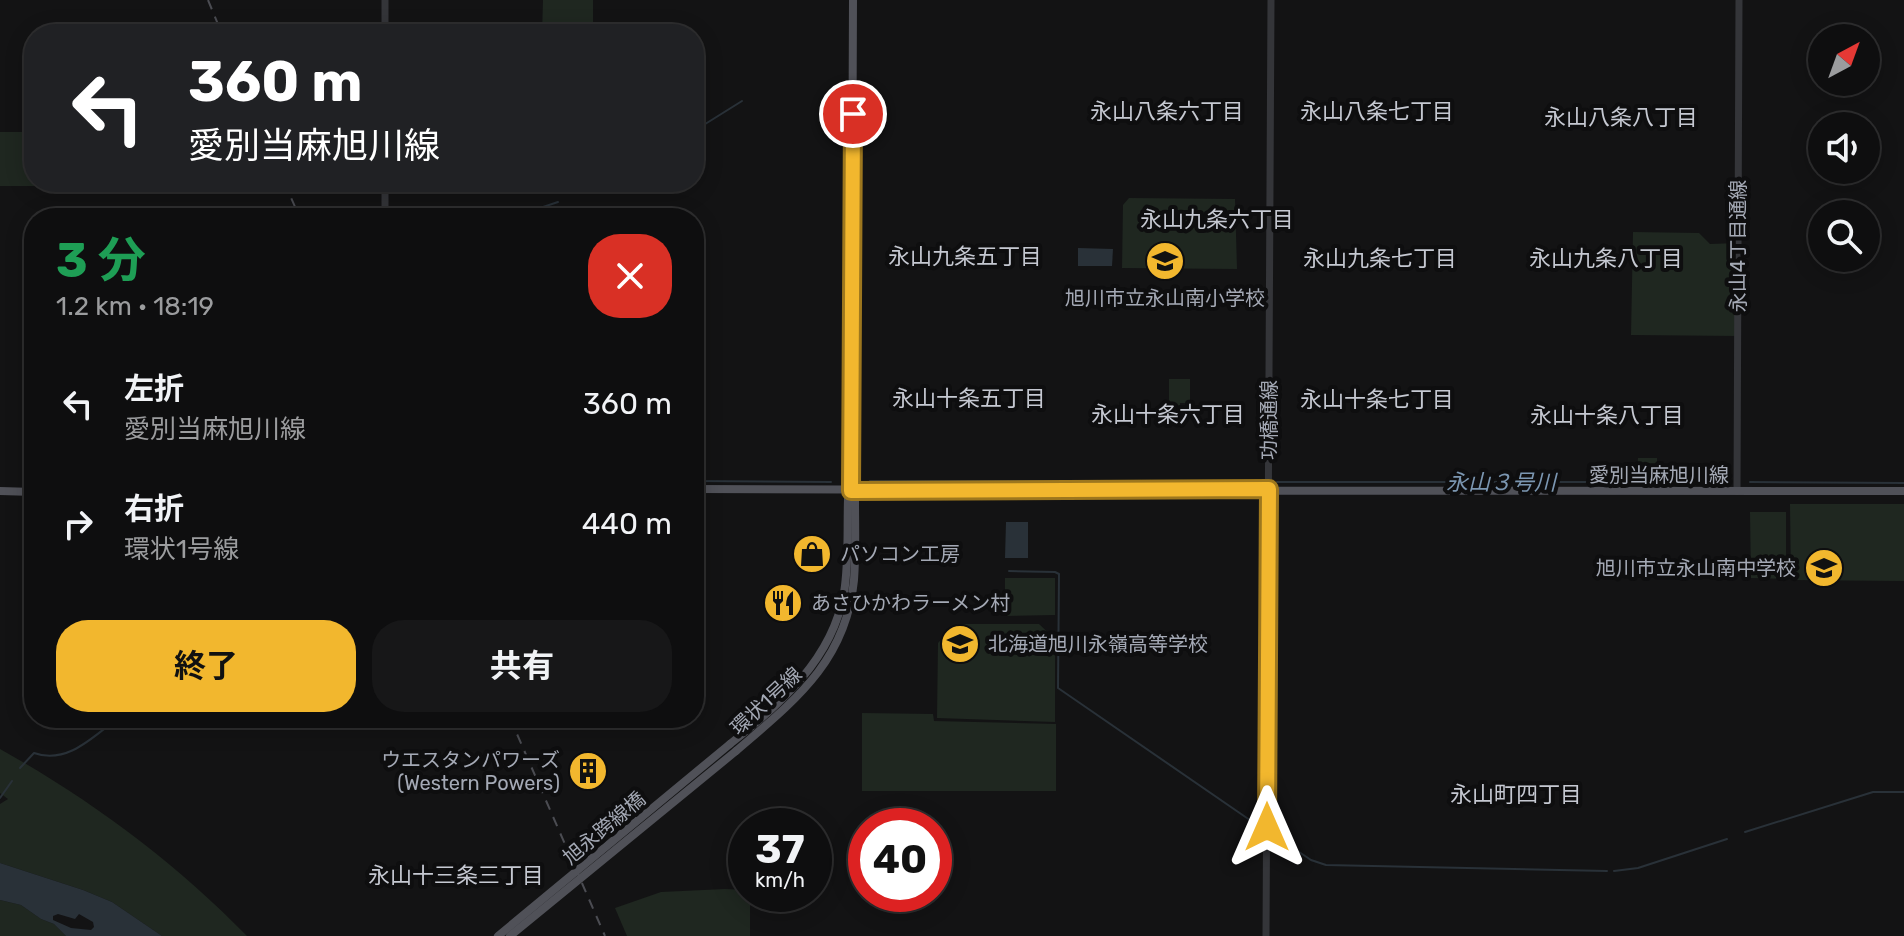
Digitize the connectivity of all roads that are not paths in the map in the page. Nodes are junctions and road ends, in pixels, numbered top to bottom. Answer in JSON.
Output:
{"nodes":[{"id":1,"x":385,"y":0,"type":"edge"},
{"id":2,"x":853,"y":0,"type":"edge"},
{"id":3,"x":1271,"y":0,"type":"edge"},
{"id":4,"x":1739,"y":0,"type":"edge"},
{"id":5,"x":385,"y":24,"type":"edge"},
{"id":6,"x":704,"y":489,"type":"edge"},
{"id":7,"x":1269,"y":489,"type":"junction"},
{"id":8,"x":0,"y":491,"type":"edge"},
{"id":9,"x":851,"y":491,"type":"junction"},
{"id":10,"x":1737,"y":491,"type":"junction"},
{"id":11,"x":1904,"y":491,"type":"edge"},
{"id":12,"x":24,"y":492,"type":"edge"},
{"id":13,"x":733,"y":747,"type":"junction"},
{"id":14,"x":498,"y":936,"type":"edge"},
{"id":15,"x":510,"y":936,"type":"edge"},
{"id":16,"x":1266,"y":936,"type":"edge"}],
"edges":[{"from":1,"to":5,"type":"street"},
{"from":2,"to":9,"type":"main road","name":"環状1号線"},
{"from":3,"to":7,"type":"street","name":"功橋通線"},
{"from":4,"to":10,"type":"street","name":"永山4丁目通線"},
{"from":6,"to":9,"type":"main road","name":"愛別当麻旭川線"},
{"from":7,"to":9,"type":"main road","name":"愛別当麻旭川線"},
{"from":7,"to":10,"type":"main road","name":"愛別当麻旭川線"},
{"from":7,"to":16,"type":"street","name":"功橋通線"},
{"from":8,"to":12,"type":"main road"},
{"from":9,"to":13,"type":"main road","name":"環状1号線"},
{"from":10,"to":11,"type":"main road","name":"愛別当麻旭川線"},
{"from":13,"to":14,"type":"main road","name":"旭永跨線橋","bridge":true},
{"from":13,"to":15,"type":"main road","name":"旭永跨線橋","bridge":true}]}
